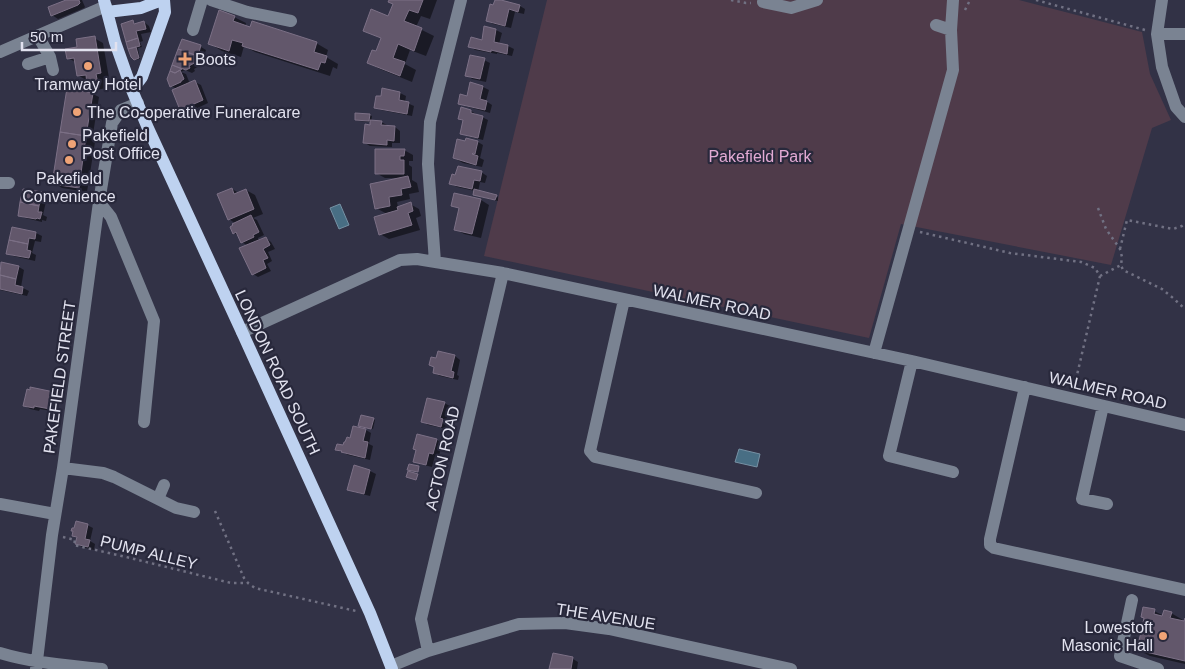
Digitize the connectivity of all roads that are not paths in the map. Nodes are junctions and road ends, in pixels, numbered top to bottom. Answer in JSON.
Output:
{"nodes":[{"id":1,"x":163,"y":0,"type":"edge"},
{"id":2,"x":202,"y":0,"type":"edge"},
{"id":3,"x":211,"y":0,"type":"edge"},
{"id":4,"x":461,"y":0,"type":"edge"},
{"id":5,"x":817,"y":0,"type":"edge"},
{"id":6,"x":953,"y":0,"type":"edge"},
{"id":7,"x":1162,"y":0,"type":"edge"},
{"id":8,"x":764,"y":2,"type":"dead end"},
{"id":9,"x":105,"y":6,"type":"edge"},
{"id":10,"x":291,"y":21,"type":"dead end"},
{"id":11,"x":936,"y":25,"type":"dead end"},
{"id":12,"x":193,"y":30,"type":"dead end"},
{"id":13,"x":951,"y":30,"type":"junction"},
{"id":14,"x":1158,"y":34,"type":"junction"},
{"id":15,"x":1185,"y":34,"type":"edge"},
{"id":16,"x":38,"y":36,"type":"junction"},
{"id":17,"x":0,"y":52,"type":"edge"},
{"id":18,"x":50,"y":57,"type":"junction"},
{"id":19,"x":28,"y":64,"type":"dead end"},
{"id":20,"x":53,"y":70,"type":"dead end"},
{"id":21,"x":132,"y":90,"type":"junction"},
{"id":22,"x":138,"y":103,"type":"junction"},
{"id":23,"x":1185,"y":117,"type":"edge"},
{"id":24,"x":99,"y":202,"type":"junction"},
{"id":25,"x":436,"y":262,"type":"junction"},
{"id":26,"x":502,"y":273,"type":"junction"},
{"id":27,"x":624,"y":300,"type":"junction"},
{"id":28,"x":242,"y":332,"type":"junction"},
{"id":29,"x":874,"y":353,"type":"junction"},
{"id":30,"x":912,"y":361,"type":"junction"},
{"id":31,"x":1025,"y":387,"type":"junction"},
{"id":32,"x":1102,"y":406,"type":"junction"},
{"id":33,"x":144,"y":422,"type":"dead end"},
{"id":34,"x":1185,"y":425,"type":"edge"},
{"id":35,"x":63,"y":468,"type":"junction"},
{"id":36,"x":953,"y":472,"type":"dead end"},
{"id":37,"x":164,"y":485,"type":"dead end"},
{"id":38,"x":756,"y":493,"type":"dead end"},
{"id":39,"x":158,"y":499,"type":"junction"},
{"id":40,"x":0,"y":504,"type":"edge"},
{"id":41,"x":1107,"y":504,"type":"dead end"},
{"id":42,"x":194,"y":512,"type":"dead end"},
{"id":43,"x":56,"y":514,"type":"junction"},
{"id":44,"x":1185,"y":590,"type":"edge"},
{"id":45,"x":1132,"y":600,"type":"dead end"},
{"id":46,"x":428,"y":651,"type":"junction"},
{"id":47,"x":0,"y":653,"type":"edge"},
{"id":48,"x":36,"y":665,"type":"edge"},
{"id":49,"x":392,"y":668,"type":"edge"},
{"id":50,"x":102,"y":669,"type":"edge"},
{"id":51,"x":791,"y":669,"type":"edge"},
{"id":52,"x":1158,"y":669,"type":"edge"}],
"edges":[{"from":1,"to":9,"type":"main road"},
{"from":1,"to":21,"type":"main road"},
{"from":2,"to":12,"type":"street"},
{"from":3,"to":10,"type":"street"},
{"from":4,"to":25,"type":"street"},
{"from":5,"to":8,"type":"street"},
{"from":6,"to":13,"type":"street"},
{"from":7,"to":14,"type":"street"},
{"from":9,"to":16,"type":"street"},
{"from":9,"to":21,"type":"main road","name":"LONDON ROAD SOUTH"},
{"from":11,"to":13,"type":"street"},
{"from":13,"to":29,"type":"street"},
{"from":14,"to":15,"type":"street"},
{"from":14,"to":23,"type":"street"},
{"from":16,"to":17,"type":"street"},
{"from":16,"to":18,"type":"street"},
{"from":18,"to":19,"type":"street"},
{"from":18,"to":20,"type":"street"},
{"from":21,"to":22,"type":"main road","name":"LONDON ROAD SOUTH"},
{"from":22,"to":24,"type":"street","name":"PAKEFIELD STREET"},
{"from":22,"to":28,"type":"main road","name":"LONDON ROAD SOUTH"},
{"from":24,"to":33,"type":"street"},
{"from":24,"to":35,"type":"street","name":"PAKEFIELD STREET"},
{"from":25,"to":26,"type":"street","name":"WALMER ROAD"},
{"from":25,"to":28,"type":"street","name":"WALMER ROAD"},
{"from":26,"to":27,"type":"street","name":"WALMER ROAD"},
{"from":26,"to":46,"type":"street","name":"ACTON ROAD"},
{"from":27,"to":29,"type":"street","name":"WALMER ROAD"},
{"from":27,"to":38,"type":"street"},
{"from":28,"to":49,"type":"main road","name":"LONDON ROAD SOUTH"},
{"from":29,"to":30,"type":"street","name":"WALMER ROAD"},
{"from":30,"to":31,"type":"street","name":"WALMER ROAD"},
{"from":30,"to":36,"type":"street"},
{"from":31,"to":32,"type":"street","name":"WALMER ROAD"},
{"from":31,"to":44,"type":"street"},
{"from":32,"to":34,"type":"street","name":"WALMER ROAD"},
{"from":32,"to":41,"type":"street"},
{"from":35,"to":39,"type":"street"},
{"from":35,"to":43,"type":"street","name":"PAKEFIELD STREET"},
{"from":37,"to":39,"type":"street"},
{"from":39,"to":42,"type":"street"},
{"from":40,"to":43,"type":"street"},
{"from":43,"to":48,"type":"street","name":"PAKEFIELD STREET"},
{"from":45,"to":52,"type":"street"},
{"from":46,"to":49,"type":"street","name":"THE AVENUE"},
{"from":46,"to":51,"type":"street","name":"THE AVENUE"},
{"from":47,"to":48,"type":"street"},
{"from":48,"to":50,"type":"street"}]}
